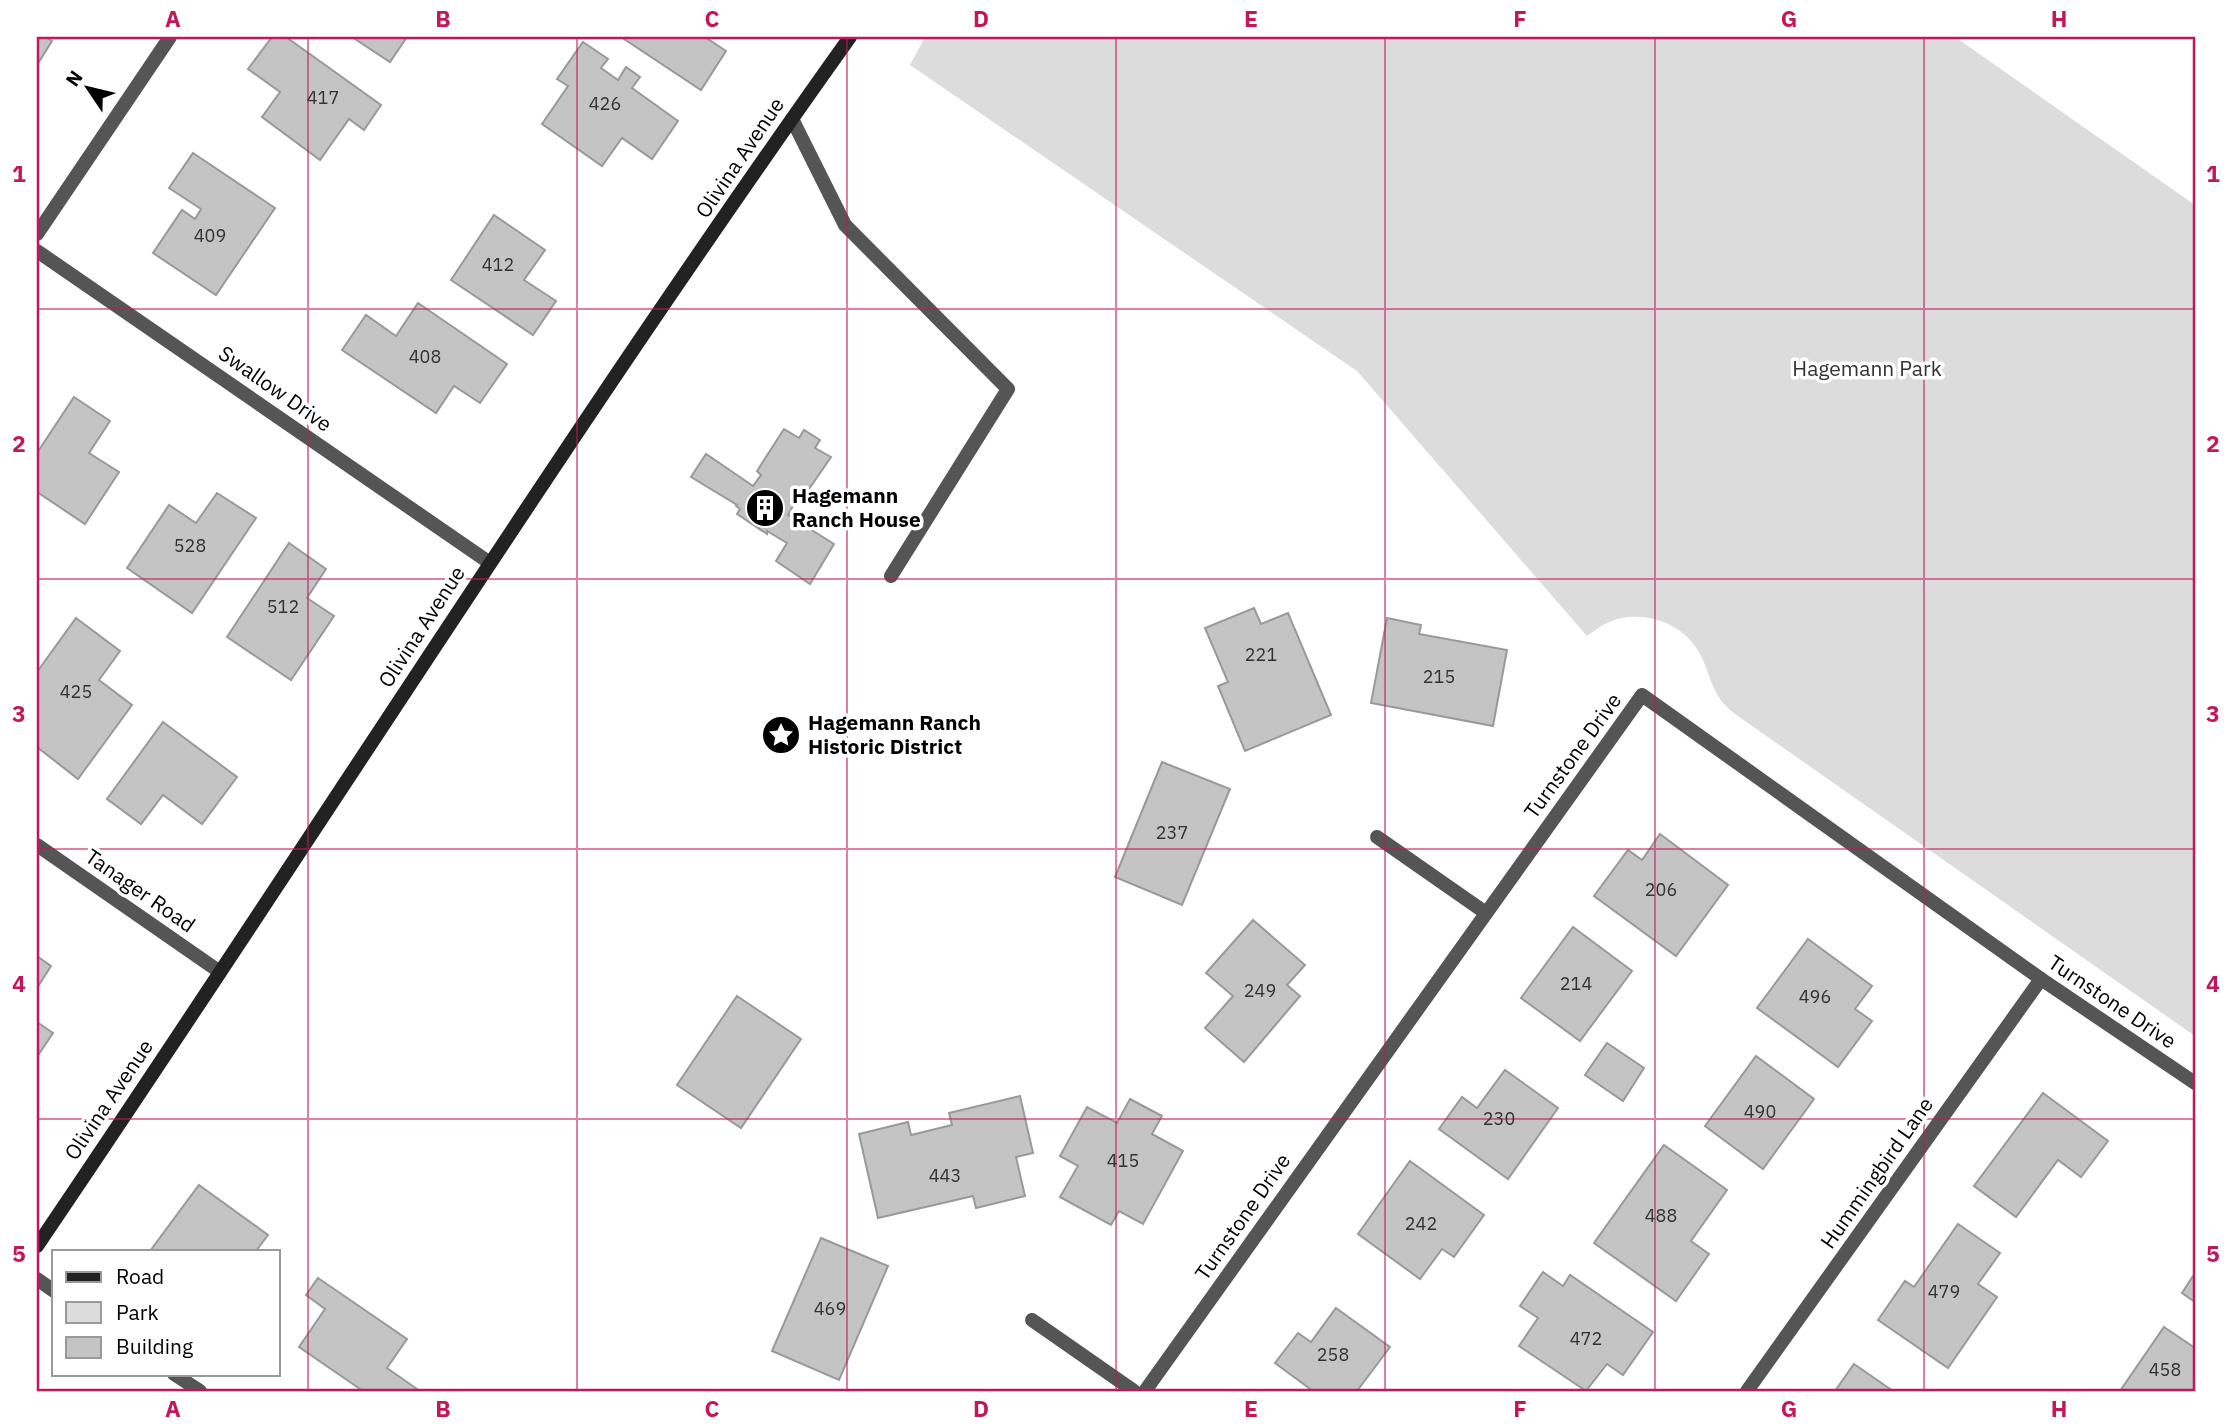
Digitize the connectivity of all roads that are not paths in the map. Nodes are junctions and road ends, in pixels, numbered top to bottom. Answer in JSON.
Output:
{"nodes":[{"id":1,"x":170,"y":37,"type":"edge"},
{"id":2,"x":850,"y":37,"type":"edge"},
{"id":3,"x":792,"y":119,"type":"junction"},
{"id":4,"x":37,"y":234,"type":"edge"},
{"id":5,"x":37,"y":251,"type":"edge"},
{"id":6,"x":490,"y":563,"type":"junction"},
{"id":7,"x":891,"y":576,"type":"dead end"},
{"id":8,"x":1377,"y":836,"type":"dead end"},
{"id":9,"x":37,"y":845,"type":"edge"},
{"id":10,"x":1486,"y":913,"type":"junction"},
{"id":11,"x":220,"y":972,"type":"junction"},
{"id":12,"x":2040,"y":979,"type":"junction"},
{"id":13,"x":2195,"y":1083,"type":"edge"},
{"id":14,"x":37,"y":1247,"type":"edge"},
{"id":15,"x":37,"y":1279,"type":"edge"},
{"id":16,"x":52,"y":1290,"type":"edge"},
{"id":17,"x":1032,"y":1320,"type":"dead end"},
{"id":18,"x":177,"y":1376,"type":"edge"},
{"id":19,"x":200,"y":1391,"type":"edge"},
{"id":20,"x":1134,"y":1391,"type":"edge"},
{"id":21,"x":1145,"y":1391,"type":"edge"},
{"id":22,"x":1747,"y":1391,"type":"edge"}],
"edges":[{"from":1,"to":4,"type":"street"},
{"from":2,"to":3,"type":"street","name":"Olivina Avenue"},
{"from":3,"to":6,"type":"street","name":"Olivina Avenue"},
{"from":3,"to":7,"type":"street"},
{"from":5,"to":6,"type":"street","name":"Swallow Drive"},
{"from":6,"to":11,"type":"street","name":"Olivina Avenue"},
{"from":8,"to":10,"type":"street"},
{"from":9,"to":11,"type":"street","name":"Tanager Road"},
{"from":10,"to":12,"type":"street","name":"Turnstone Drive"},
{"from":10,"to":21,"type":"street","name":"Turnstone Drive"},
{"from":11,"to":14,"type":"street","name":"Olivina Avenue"},
{"from":12,"to":13,"type":"street","name":"Turnstone Drive"},
{"from":12,"to":22,"type":"street","name":"Hummingbird Lane"},
{"from":15,"to":16,"type":"street"},
{"from":17,"to":20,"type":"street"},
{"from":18,"to":19,"type":"street"}]}
